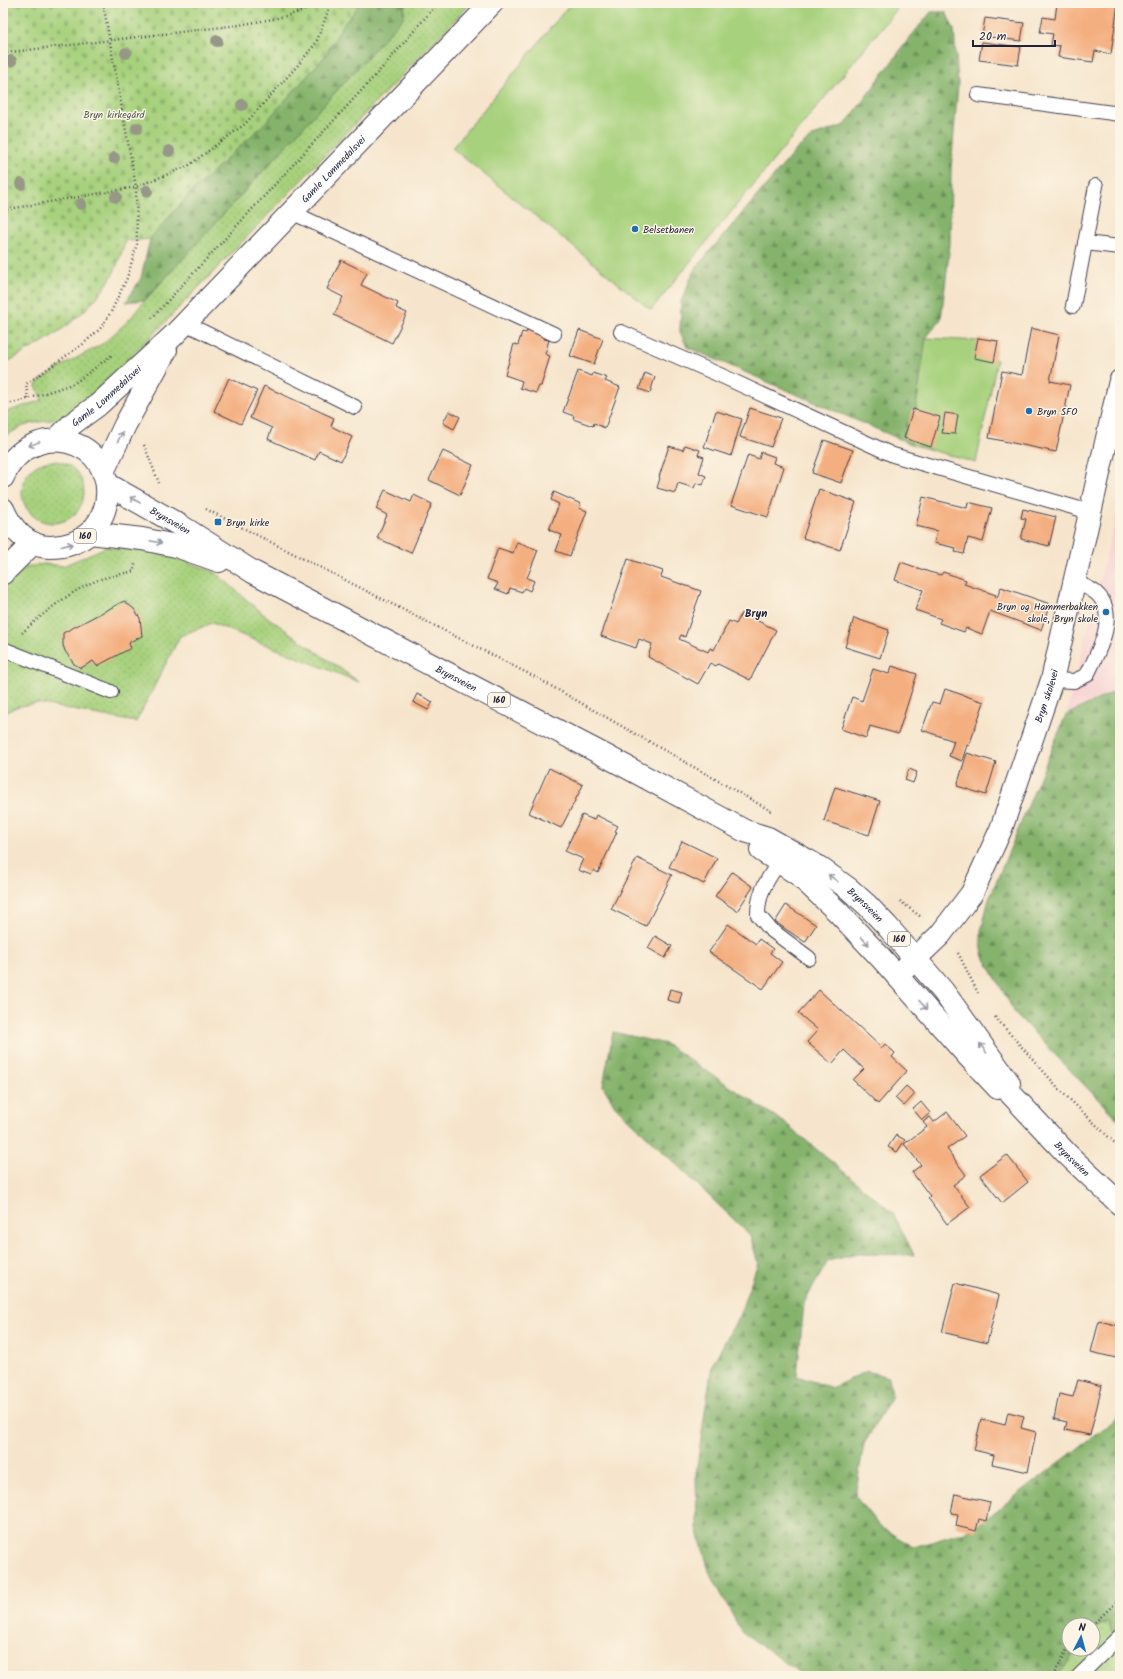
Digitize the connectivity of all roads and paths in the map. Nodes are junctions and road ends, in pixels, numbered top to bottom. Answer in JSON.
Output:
{"nodes":[{"id":1,"x":103,"y":3,"type":"edge"},
{"id":2,"x":318,"y":3,"type":"edge"},
{"id":3,"x":332,"y":3,"type":"edge"},
{"id":4,"x":438,"y":3,"type":"edge"},
{"id":5,"x":492,"y":3,"type":"edge"},
{"id":6,"x":110,"y":40,"type":"junction"},
{"id":7,"x":3,"y":53,"type":"edge"},
{"id":8,"x":978,"y":95,"type":"dead end"},
{"id":9,"x":1120,"y":114,"type":"edge"},
{"id":10,"x":1096,"y":186,"type":"dead end"},
{"id":11,"x":136,"y":187,"type":"junction"},
{"id":12,"x":3,"y":210,"type":"edge"},
{"id":13,"x":290,"y":212,"type":"junction"},
{"id":14,"x":1085,"y":243,"type":"junction"},
{"id":15,"x":1120,"y":248,"type":"edge"},
{"id":16,"x":1073,"y":306,"type":"dead end"},
{"id":17,"x":148,"y":323,"type":"dead end"},
{"id":18,"x":180,"y":329,"type":"junction"},
{"id":19,"x":621,"y":332,"type":"dead end"},
{"id":20,"x":554,"y":334,"type":"dead end"},
{"id":21,"x":119,"y":350,"type":"dead end"},
{"id":22,"x":1120,"y":381,"type":"edge"},
{"id":23,"x":28,"y":399,"type":"junction"},
{"id":24,"x":3,"y":405,"type":"edge"},
{"id":25,"x":355,"y":407,"type":"dead end"},
{"id":26,"x":56,"y":440,"type":"junction"},
{"id":27,"x":143,"y":442,"type":"dead end"},
{"id":28,"x":9,"y":458,"type":"edge"},
{"id":29,"x":3,"y":477,"type":"edge"},
{"id":30,"x":105,"y":478,"type":"junction"},
{"id":31,"x":160,"y":487,"type":"dead end"},
{"id":32,"x":203,"y":508,"type":"dead end"},
{"id":33,"x":1090,"y":512,"type":"junction"},
{"id":34,"x":5,"y":520,"type":"edge"},
{"id":35,"x":90,"y":533,"type":"junction"},
{"id":36,"x":33,"y":543,"type":"junction"},
{"id":37,"x":134,"y":571,"type":"dead end"},
{"id":38,"x":252,"y":572,"type":"junction"},
{"id":39,"x":3,"y":573,"type":"edge"},
{"id":40,"x":1074,"y":581,"type":"junction"},
{"id":41,"x":4,"y":650,"type":"edge"},
{"id":42,"x":1052,"y":680,"type":"junction"},
{"id":43,"x":111,"y":692,"type":"dead end"},
{"id":44,"x":777,"y":814,"type":"dead end"},
{"id":45,"x":783,"y":855,"type":"junction"},
{"id":46,"x":898,"y":900,"type":"dead end"},
{"id":47,"x":926,"y":921,"type":"dead end"},
{"id":48,"x":953,"y":948,"type":"dead end"},
{"id":49,"x":809,"y":958,"type":"dead end"},
{"id":50,"x":916,"y":959,"type":"junction"},
{"id":51,"x":897,"y":976,"type":"junction"},
{"id":52,"x":982,"y":999,"type":"dead end"},
{"id":53,"x":990,"y":1012,"type":"dead end"},
{"id":54,"x":1010,"y":1093,"type":"junction"},
{"id":55,"x":1120,"y":1148,"type":"edge"},
{"id":56,"x":1120,"y":1204,"type":"edge"},
{"id":57,"x":1120,"y":1599,"type":"edge"},
{"id":58,"x":1101,"y":1617,"type":"edge"},
{"id":59,"x":1120,"y":1636,"type":"edge"},
{"id":60,"x":1079,"y":1676,"type":"edge"}],
"edges":[{"from":1,"to":6,"type":"path"},
{"from":2,"to":6,"type":"path"},
{"from":3,"to":11,"type":"path"},
{"from":4,"to":17,"type":"path"},
{"from":5,"to":13,"type":"main road","name":"Gamle Lommedalsvei"},
{"from":6,"to":7,"type":"path"},
{"from":6,"to":11,"type":"path"},
{"from":8,"to":9,"type":"lane"},
{"from":10,"to":14,"type":"lane"},
{"from":11,"to":12,"type":"path"},
{"from":11,"to":23,"type":"path"},
{"from":13,"to":18,"type":"main road","name":"Gamle Lommedalsvei"},
{"from":13,"to":20,"type":"lane"},
{"from":14,"to":15,"type":"lane"},
{"from":14,"to":16,"type":"lane"},
{"from":18,"to":25,"type":"lane"},
{"from":18,"to":26,"type":"main road","name":"Gamle Lommedalsvei"},
{"from":30,"to":18,"type":"main road","name":"Gamle Lommedalsvei","one_way":true},
{"from":19,"to":33,"type":"lane"},
{"from":21,"to":23,"type":"path"},
{"from":22,"to":33,"type":"main road","name":"Bryn skolevei"},
{"from":23,"to":24,"type":"path"},
{"from":26,"to":28,"type":"main road","number":"160","one_way":true},
{"from":26,"to":30,"type":"main road","number":"160"},
{"from":27,"to":31,"type":"path"},
{"from":28,"to":29,"type":"main road","number":"160"},
{"from":30,"to":35,"type":"main road","number":"160"},
{"from":38,"to":30,"type":"main road","name":"Brynsveien","number":"160","one_way":true},
{"from":32,"to":44,"type":"path"},
{"from":33,"to":40,"type":"main road","name":"Bryn skolevei"},
{"from":34,"to":36,"type":"main road","number":"160"},
{"from":36,"to":35,"type":"main road","number":"160","one_way":true},
{"from":35,"to":38,"type":"main road","name":"Brynsveien","number":"160","one_way":true},
{"from":36,"to":39,"type":"main road"},
{"from":37,"to":41,"type":"path"},
{"from":38,"to":45,"type":"main road","name":"Brynsveien","number":"160"},
{"from":40,"to":42,"type":"main road","name":"Bryn skolevei"},
{"from":40,"to":42,"type":"lane"},
{"from":41,"to":43,"type":"lane"},
{"from":42,"to":50,"type":"main road","name":"Bryn skolevei"},
{"from":45,"to":49,"type":"lane"},
{"from":50,"to":45,"type":"main road","name":"Brynsveien","number":"160","one_way":true},
{"from":45,"to":51,"type":"main road","name":"Brynsveien","number":"160","one_way":true},
{"from":46,"to":47,"type":"path"},
{"from":48,"to":52,"type":"path"},
{"from":50,"to":51,"type":"main road","name":"Bryn skolevei"},
{"from":54,"to":50,"type":"main road","name":"Brynsveien","number":"160","one_way":true},
{"from":51,"to":54,"type":"main road","name":"Brynsveien","number":"160","one_way":true},
{"from":53,"to":55,"type":"path"},
{"from":54,"to":56,"type":"main road","name":"Brynsveien","number":"160"},
{"from":57,"to":58,"type":"path"},
{"from":59,"to":60,"type":"lane"}]}
